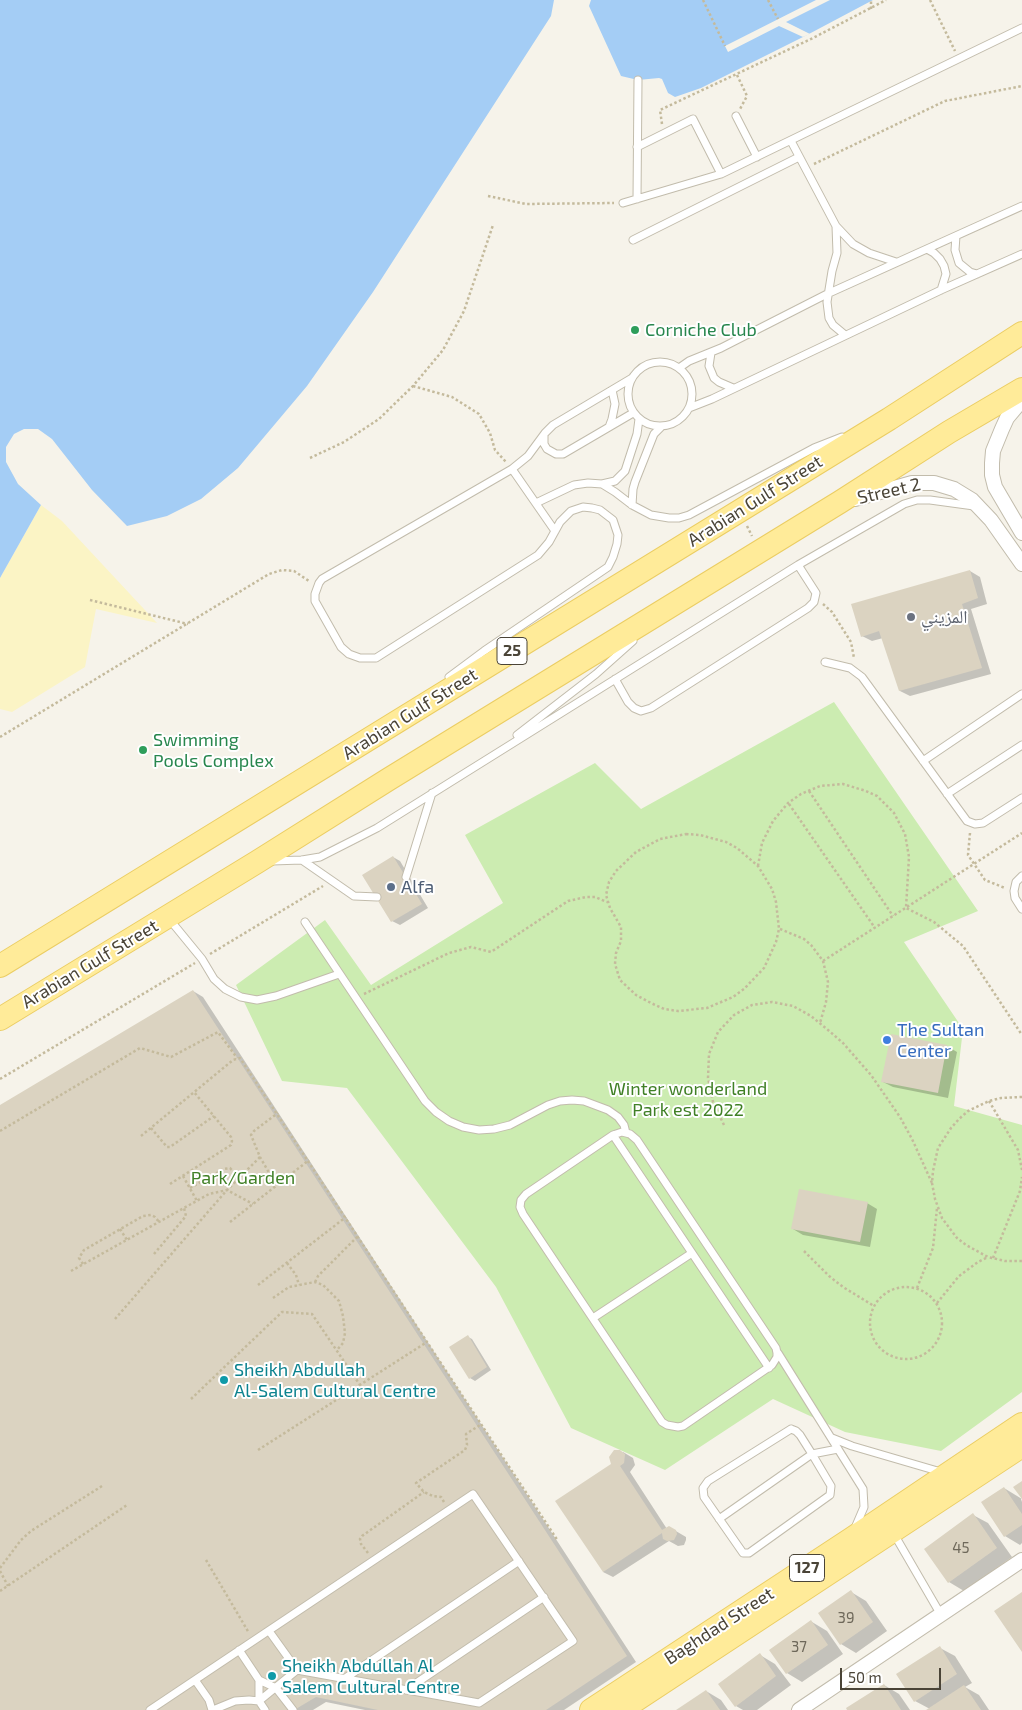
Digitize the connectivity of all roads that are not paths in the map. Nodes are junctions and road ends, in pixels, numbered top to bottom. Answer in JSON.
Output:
{"nodes":[{"id":1,"x":1022,"y":28,"type":"edge"},
{"id":2,"x":638,"y":80,"type":"dead end"},
{"id":3,"x":736,"y":116,"type":"road end"},
{"id":4,"x":791,"y":141,"type":"junction"},
{"id":5,"x":638,"y":147,"type":"junction"},
{"id":6,"x":757,"y":157,"type":"junction"},
{"id":7,"x":799,"y":157,"type":"junction"},
{"id":8,"x":721,"y":174,"type":"junction"},
{"id":9,"x":637,"y":199,"type":"junction"},
{"id":10,"x":623,"y":203,"type":"road end"},
{"id":11,"x":1022,"y":206,"type":"edge"},
{"id":12,"x":836,"y":226,"type":"junction"},
{"id":13,"x":956,"y":236,"type":"junction"},
{"id":14,"x":633,"y":240,"type":"dead end"},
{"id":15,"x":927,"y":249,"type":"junction"},
{"id":16,"x":1022,"y":254,"type":"edge"},
{"id":17,"x":896,"y":262,"type":"junction"},
{"id":18,"x":976,"y":274,"type":"junction"},
{"id":19,"x":941,"y":290,"type":"junction"},
{"id":20,"x":828,"y":294,"type":"junction"},
{"id":21,"x":1022,"y":333,"type":"edge"},
{"id":22,"x":845,"y":336,"type":"junction"},
{"id":23,"x":711,"y":353,"type":"junction"},
{"id":24,"x":679,"y":368,"type":"junction"},
{"id":25,"x":632,"y":378,"type":"junction"},
{"id":26,"x":733,"y":388,"type":"junction"},
{"id":27,"x":1022,"y":389,"type":"edge"},
{"id":28,"x":612,"y":390,"type":"junction"},
{"id":29,"x":1022,"y":400,"type":"edge"},
{"id":30,"x":689,"y":408,"type":"junction"},
{"id":31,"x":633,"y":413,"type":"junction"},
{"id":32,"x":639,"y":419,"type":"junction"},
{"id":33,"x":889,"y":419,"type":"junction"},
{"id":34,"x":661,"y":426,"type":"junction"},
{"id":35,"x":608,"y":427,"type":"junction"},
{"id":36,"x":854,"y":432,"type":"dead end"},
{"id":37,"x":544,"y":433,"type":"junction"},
{"id":38,"x":845,"y":435,"type":"dead end"},
{"id":39,"x":512,"y":468,"type":"junction"},
{"id":40,"x":602,"y":484,"type":"junction"},
{"id":41,"x":840,"y":502,"type":"junction"},
{"id":42,"x":536,"y":503,"type":"junction"},
{"id":43,"x":632,"y":505,"type":"junction"},
{"id":44,"x":980,"y":507,"type":"junction"},
{"id":45,"x":555,"y":531,"type":"junction"},
{"id":46,"x":1022,"y":533,"type":"edge"},
{"id":47,"x":1022,"y":564,"type":"edge"},
{"id":48,"x":798,"y":565,"type":"junction"},
{"id":49,"x":671,"y":605,"type":"junction"},
{"id":50,"x":825,"y":662,"type":"dead end"},
{"id":51,"x":615,"y":679,"type":"junction"},
{"id":52,"x":441,"y":684,"type":"dead end"},
{"id":53,"x":434,"y":690,"type":"dead end"},
{"id":54,"x":1022,"y":694,"type":"edge"},
{"id":55,"x":390,"y":726,"type":"junction"},
{"id":56,"x":1022,"y":745,"type":"edge"},
{"id":57,"x":488,"y":758,"type":"junction"},
{"id":58,"x":923,"y":761,"type":"junction"},
{"id":59,"x":432,"y":793,"type":"junction"},
{"id":60,"x":947,"y":794,"type":"junction"},
{"id":61,"x":1022,"y":798,"type":"edge"},
{"id":62,"x":302,"y":860,"type":"junction"},
{"id":63,"x":257,"y":862,"type":"junction"},
{"id":64,"x":1022,"y":876,"type":"edge"},
{"id":65,"x":406,"y":877,"type":"dead end"},
{"id":66,"x":376,"y":897,"type":"dead end"},
{"id":67,"x":1022,"y":909,"type":"edge"},
{"id":68,"x":167,"y":917,"type":"junction"},
{"id":69,"x":305,"y":922,"type":"dead end"},
{"id":70,"x":0,"y":966,"type":"edge"},
{"id":71,"x":339,"y":974,"type":"junction"},
{"id":72,"x":0,"y":1019,"type":"edge"},
{"id":73,"x":626,"y":1133,"type":"junction"},
{"id":74,"x":613,"y":1135,"type":"junction"},
{"id":75,"x":692,"y":1252,"type":"junction"},
{"id":76,"x":593,"y":1318,"type":"junction"},
{"id":77,"x":777,"y":1353,"type":"junction"},
{"id":78,"x":769,"y":1368,"type":"junction"},
{"id":79,"x":1022,"y":1424,"type":"edge"},
{"id":80,"x":831,"y":1438,"type":"junction"},
{"id":81,"x":1022,"y":1446,"type":"edge"},
{"id":82,"x":838,"y":1449,"type":"junction"},
{"id":83,"x":812,"y":1454,"type":"junction"},
{"id":84,"x":948,"y":1474,"type":"junction"},
{"id":85,"x":719,"y":1519,"type":"junction"},
{"id":86,"x":892,"y":1532,"type":"junction"},
{"id":87,"x":851,"y":1539,"type":"junction"},
{"id":88,"x":1022,"y":1560,"type":"edge"},
{"id":89,"x":519,"y":1561,"type":"junction"},
{"id":90,"x":544,"y":1597,"type":"junction"},
{"id":91,"x":940,"y":1615,"type":"junction"},
{"id":92,"x":269,"y":1631,"type":"junction"},
{"id":93,"x":239,"y":1650,"type":"junction"},
{"id":94,"x":296,"y":1670,"type":"junction"},
{"id":95,"x":344,"y":1679,"type":"junction"},
{"id":96,"x":194,"y":1680,"type":"junction"},
{"id":97,"x":259,"y":1680,"type":"junction"},
{"id":98,"x":276,"y":1688,"type":"junction"},
{"id":99,"x":406,"y":1690,"type":"junction"},
{"id":100,"x":260,"y":1701,"type":"junction"},
{"id":101,"x":150,"y":1710,"type":"edge"},
{"id":102,"x":213,"y":1710,"type":"edge"},
{"id":103,"x":264,"y":1710,"type":"edge"},
{"id":104,"x":294,"y":1710,"type":"edge"},
{"id":105,"x":591,"y":1710,"type":"edge"},
{"id":106,"x":621,"y":1710,"type":"edge"},
{"id":107,"x":799,"y":1710,"type":"edge"}],
"edges":[{"from":1,"to":4,"type":"lane"},
{"from":2,"to":5,"type":"lane"},
{"from":3,"to":6,"type":"lane"},
{"from":4,"to":6,"type":"lane"},
{"from":4,"to":7,"type":"lane"},
{"from":5,"to":8,"type":"lane"},
{"from":5,"to":9,"type":"lane"},
{"from":6,"to":8,"type":"lane"},
{"from":7,"to":12,"type":"lane"},
{"from":7,"to":14,"type":"lane"},
{"from":8,"to":9,"type":"lane"},
{"from":9,"to":10,"type":"lane"},
{"from":11,"to":13,"type":"lane"},
{"from":12,"to":17,"type":"lane"},
{"from":12,"to":20,"type":"lane"},
{"from":13,"to":15,"type":"lane"},
{"from":13,"to":18,"type":"lane"},
{"from":15,"to":17,"type":"lane"},
{"from":15,"to":19,"type":"lane"},
{"from":16,"to":18,"type":"lane"},
{"from":17,"to":20,"type":"lane"},
{"from":18,"to":19,"type":"lane"},
{"from":19,"to":22,"type":"lane"},
{"from":20,"to":22,"type":"lane"},
{"from":20,"to":23,"type":"lane"},
{"from":21,"to":33,"type":"main road","name":"Arabian Gulf Street","number":"25"},
{"from":22,"to":26,"type":"lane"},
{"from":23,"to":24,"type":"lane"},
{"from":23,"to":26,"type":"lane"},
{"from":24,"to":25,"type":"lane"},
{"from":24,"to":30,"type":"lane"},
{"from":25,"to":28,"type":"lane"},
{"from":25,"to":31,"type":"lane"},
{"from":26,"to":30,"type":"lane"},
{"from":27,"to":41,"type":"main road","name":"Arabian Gulf Street","number":"25"},
{"from":28,"to":35,"type":"lane"},
{"from":28,"to":37,"type":"lane"},
{"from":29,"to":46,"type":"street"},
{"from":30,"to":34,"type":"lane"},
{"from":31,"to":32,"type":"lane"},
{"from":31,"to":35,"type":"lane"},
{"from":32,"to":34,"type":"lane"},
{"from":32,"to":40,"type":"lane"},
{"from":33,"to":36,"type":"lane"},
{"from":33,"to":55,"type":"main road","name":"Arabian Gulf Street","number":"25"},
{"from":34,"to":43,"type":"lane"},
{"from":35,"to":37,"type":"lane"},
{"from":37,"to":39,"type":"lane"},
{"from":38,"to":43,"type":"lane"},
{"from":39,"to":42,"type":"lane"},
{"from":39,"to":45,"type":"lane"},
{"from":40,"to":42,"type":"lane"},
{"from":40,"to":43,"type":"lane"},
{"from":41,"to":44,"type":"street","name":"Street 2"},
{"from":41,"to":49,"type":"main road","name":"Arabian Gulf Street","number":"25"},
{"from":42,"to":45,"type":"lane"},
{"from":44,"to":47,"type":"street","name":"Street 2"},
{"from":44,"to":48,"type":"lane"},
{"from":45,"to":52,"type":"lane"},
{"from":48,"to":51,"type":"lane"},
{"from":48,"to":51,"type":"lane"},
{"from":49,"to":57,"type":"lane"},
{"from":49,"to":63,"type":"main road","name":"Arabian Gulf Street","number":"25"},
{"from":50,"to":58,"type":"lane"},
{"from":51,"to":57,"type":"lane"},
{"from":53,"to":55,"type":"lane"},
{"from":54,"to":58,"type":"lane"},
{"from":55,"to":70,"type":"main road","name":"Arabian Gulf Street","number":"25"},
{"from":56,"to":60,"type":"lane"},
{"from":57,"to":59,"type":"lane"},
{"from":58,"to":60,"type":"lane"},
{"from":59,"to":62,"type":"lane"},
{"from":59,"to":65,"type":"lane"},
{"from":60,"to":61,"type":"lane"},
{"from":62,"to":63,"type":"lane"},
{"from":62,"to":66,"type":"lane"},
{"from":63,"to":68,"type":"main road","name":"Arabian Gulf Street","number":"25"},
{"from":64,"to":67,"type":"lane"},
{"from":68,"to":71,"type":"lane"},
{"from":68,"to":72,"type":"main road","name":"Arabian Gulf Street","number":"25"},
{"from":69,"to":71,"type":"lane"},
{"from":71,"to":73,"type":"lane"},
{"from":73,"to":74,"type":"lane"},
{"from":73,"to":77,"type":"lane"},
{"from":74,"to":75,"type":"lane"},
{"from":74,"to":76,"type":"lane"},
{"from":75,"to":76,"type":"lane"},
{"from":75,"to":78,"type":"lane"},
{"from":76,"to":78,"type":"lane"},
{"from":77,"to":78,"type":"lane"},
{"from":77,"to":80,"type":"lane"},
{"from":79,"to":84,"type":"main road","name":"Baghdad Street","number":"127"},
{"from":80,"to":82,"type":"lane"},
{"from":80,"to":84,"type":"lane"},
{"from":81,"to":86,"type":"main road","name":"Baghdad Street","number":"127"},
{"from":82,"to":83,"type":"lane"},
{"from":82,"to":87,"type":"lane"},
{"from":83,"to":85,"type":"lane"},
{"from":83,"to":85,"type":"lane"},
{"from":83,"to":85,"type":"lane"},
{"from":84,"to":87,"type":"main road","name":"Baghdad Street","number":"127"},
{"from":86,"to":91,"type":"lane"},
{"from":86,"to":106,"type":"main road","name":"Baghdad Street","number":"127"},
{"from":87,"to":105,"type":"main road","name":"Baghdad Street","number":"127"},
{"from":88,"to":91,"type":"street"},
{"from":89,"to":90,"type":"lane"},
{"from":89,"to":92,"type":"lane"},
{"from":89,"to":95,"type":"lane"},
{"from":90,"to":99,"type":"lane"},
{"from":90,"to":99,"type":"lane"},
{"from":91,"to":107,"type":"street"},
{"from":92,"to":93,"type":"lane"},
{"from":92,"to":94,"type":"lane"},
{"from":93,"to":96,"type":"lane"},
{"from":93,"to":97,"type":"lane"},
{"from":94,"to":95,"type":"lane"},
{"from":94,"to":98,"type":"lane"},
{"from":95,"to":99,"type":"lane"},
{"from":96,"to":101,"type":"lane"},
{"from":96,"to":102,"type":"lane"},
{"from":97,"to":98,"type":"lane"},
{"from":97,"to":100,"type":"lane"},
{"from":98,"to":100,"type":"lane"},
{"from":98,"to":104,"type":"lane"},
{"from":100,"to":102,"type":"lane"},
{"from":100,"to":103,"type":"lane"}]}
